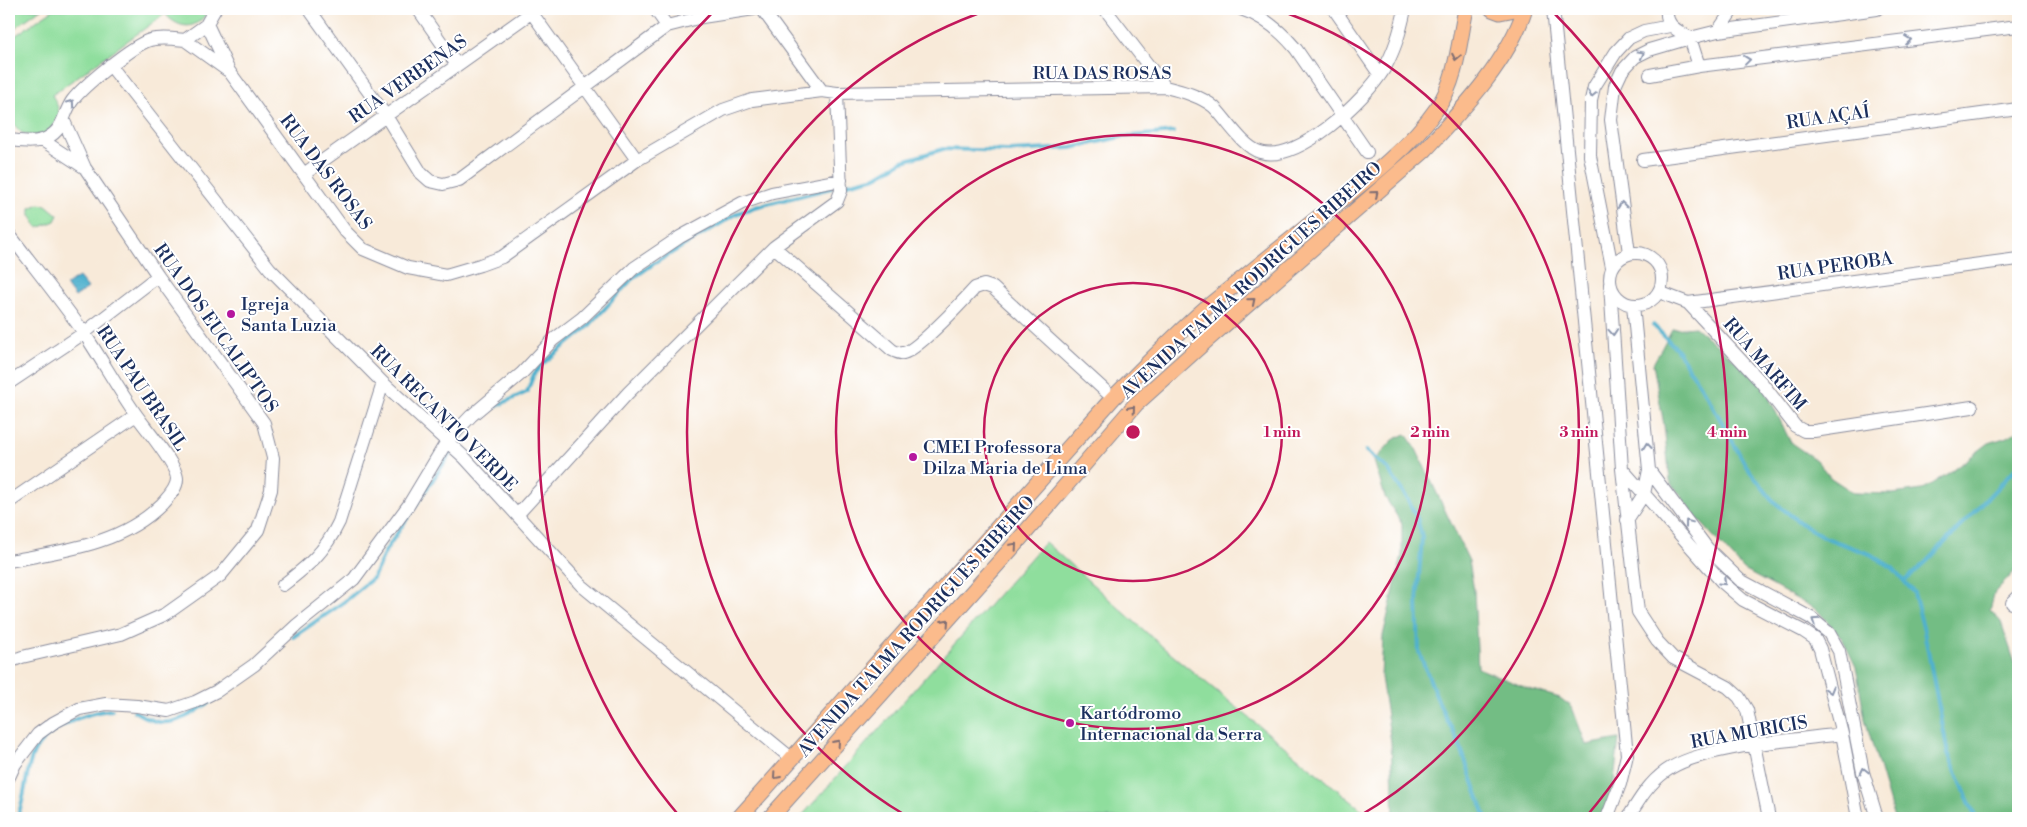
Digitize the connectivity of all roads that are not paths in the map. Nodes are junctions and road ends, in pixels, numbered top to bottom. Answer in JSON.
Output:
{"nodes":[{"id":1,"x":215,"y":9,"type":"edge"},
{"id":2,"x":309,"y":9,"type":"edge"},
{"id":3,"x":418,"y":9,"type":"edge"},
{"id":4,"x":655,"y":9,"type":"edge"},
{"id":5,"x":754,"y":9,"type":"edge"},
{"id":6,"x":762,"y":9,"type":"edge"},
{"id":7,"x":1104,"y":9,"type":"edge"},
{"id":8,"x":1241,"y":9,"type":"edge"},
{"id":9,"x":1334,"y":9,"type":"edge"},
{"id":10,"x":1405,"y":9,"type":"edge"},
{"id":11,"x":1466,"y":9,"type":"edge"},
{"id":12,"x":1492,"y":9,"type":"edge"},
{"id":13,"x":1515,"y":9,"type":"edge"},
{"id":14,"x":1525,"y":9,"type":"edge"},
{"id":15,"x":1553,"y":9,"type":"edge"},
{"id":16,"x":1666,"y":9,"type":"edge"},
{"id":17,"x":1733,"y":9,"type":"edge"},
{"id":18,"x":1877,"y":9,"type":"edge"},
{"id":19,"x":531,"y":10,"type":"edge"},
{"id":20,"x":207,"y":24,"type":"junction"},
{"id":21,"x":667,"y":26,"type":"junction"},
{"id":22,"x":1670,"y":26,"type":"junction"},
{"id":23,"x":2018,"y":26,"type":"edge"},
{"id":24,"x":1718,"y":31,"type":"junction"},
{"id":25,"x":1690,"y":38,"type":"junction"},
{"id":26,"x":185,"y":40,"type":"junction"},
{"id":27,"x":110,"y":65,"type":"junction"},
{"id":28,"x":457,"y":65,"type":"junction"},
{"id":29,"x":1698,"y":66,"type":"junction"},
{"id":30,"x":229,"y":71,"type":"junction"},
{"id":31,"x":1380,"y":75,"type":"junction"},
{"id":32,"x":1650,"y":75,"type":"dead end"},
{"id":33,"x":585,"y":86,"type":"junction"},
{"id":34,"x":1165,"y":87,"type":"junction"},
{"id":35,"x":822,"y":91,"type":"junction"},
{"id":36,"x":836,"y":93,"type":"junction"},
{"id":37,"x":2018,"y":109,"type":"edge"},
{"id":38,"x":386,"y":116,"type":"junction"},
{"id":39,"x":1343,"y":116,"type":"junction"},
{"id":40,"x":64,"y":121,"type":"junction"},
{"id":41,"x":9,"y":140,"type":"edge"},
{"id":42,"x":42,"y":140,"type":"junction"},
{"id":43,"x":1366,"y":152,"type":"dead end"},
{"id":44,"x":637,"y":160,"type":"junction"},
{"id":45,"x":1643,"y":160,"type":"dead end"},
{"id":46,"x":85,"y":168,"type":"junction"},
{"id":47,"x":304,"y":174,"type":"junction"},
{"id":48,"x":841,"y":184,"type":"junction"},
{"id":49,"x":9,"y":234,"type":"edge"},
{"id":50,"x":774,"y":247,"type":"junction"},
{"id":51,"x":1629,"y":253,"type":"junction"},
{"id":52,"x":2018,"y":259,"type":"edge"},
{"id":53,"x":1612,"y":267,"type":"junction"},
{"id":54,"x":158,"y":276,"type":"junction"},
{"id":55,"x":1610,"y":284,"type":"junction"},
{"id":56,"x":1659,"y":292,"type":"junction"},
{"id":57,"x":1688,"y":304,"type":"junction"},
{"id":58,"x":1633,"y":305,"type":"junction"},
{"id":59,"x":84,"y":333,"type":"junction"},
{"id":60,"x":9,"y":383,"type":"edge"},
{"id":61,"x":383,"y":383,"type":"junction"},
{"id":62,"x":1113,"y":398,"type":"junction"},
{"id":63,"x":1972,"y":407,"type":"dead end"},
{"id":64,"x":136,"y":415,"type":"junction"},
{"id":65,"x":449,"y":443,"type":"junction"},
{"id":66,"x":1622,"y":469,"type":"junction"},
{"id":67,"x":1649,"y":470,"type":"junction"},
{"id":68,"x":1644,"y":494,"type":"junction"},
{"id":69,"x":9,"y":502,"type":"edge"},
{"id":70,"x":517,"y":515,"type":"junction"},
{"id":71,"x":1627,"y":520,"type":"junction"},
{"id":72,"x":9,"y":562,"type":"edge"},
{"id":73,"x":282,"y":585,"type":"dead end"},
{"id":74,"x":9,"y":662,"type":"edge"},
{"id":75,"x":1842,"y":734,"type":"junction"},
{"id":76,"x":1752,"y":745,"type":"junction"},
{"id":77,"x":791,"y":758,"type":"junction"},
{"id":78,"x":9,"y":777,"type":"edge"},
{"id":79,"x":739,"y":818,"type":"edge"},
{"id":80,"x":770,"y":818,"type":"edge"},
{"id":81,"x":1607,"y":818,"type":"edge"},
{"id":82,"x":1628,"y":818,"type":"edge"},
{"id":83,"x":1769,"y":818,"type":"edge"},
{"id":84,"x":1858,"y":818,"type":"edge"},
{"id":85,"x":1877,"y":818,"type":"edge"}],
"edges":[{"from":1,"to":20,"type":"street"},
{"from":2,"to":38,"type":"street"},
{"from":3,"to":28,"type":"street"},
{"from":4,"to":21,"type":"street"},
{"from":5,"to":21,"type":"street"},
{"from":6,"to":35,"type":"street"},
{"from":7,"to":34,"type":"street"},
{"from":8,"to":39,"type":"street"},
{"from":9,"to":31,"type":"street"},
{"from":10,"to":31,"type":"street","name":"RUA DAS ROSAS"},
{"from":11,"to":62,"type":"main road","name":"AVENIDA TALMA RODRIGUES RIBEIRO","one_way":true},
{"from":12,"to":13,"type":"main road"},
{"from":80,"to":14,"type":"main road","name":"AVENIDA TALMA RODRIGUES RIBEIRO","one_way":true},
{"from":15,"to":81,"type":"street"},
{"from":16,"to":22,"type":"street"},
{"from":17,"to":24,"type":"street"},
{"from":18,"to":24,"type":"street"},
{"from":19,"to":28,"type":"street","name":"RUA VERBENAS"},
{"from":19,"to":33,"type":"street"},
{"from":20,"to":26,"type":"street"},
{"from":20,"to":30,"type":"street","name":"RUA DAS ROSAS"},
{"from":21,"to":33,"type":"street"},
{"from":22,"to":25,"type":"street"},
{"from":22,"to":53,"type":"street","one_way":true},
{"from":29,"to":23,"type":"street","one_way":true},
{"from":24,"to":25,"type":"street"},
{"from":25,"to":29,"type":"street"},
{"from":51,"to":25,"type":"street","one_way":true},
{"from":26,"to":27,"type":"street"},
{"from":26,"to":30,"type":"street","name":"RUA DAS ROSAS"},
{"from":40,"to":27,"type":"street","one_way":true},
{"from":27,"to":61,"type":"street","name":"RUA RECANTO VERDE"},
{"from":28,"to":38,"type":"street","name":"RUA VERBENAS"},
{"from":29,"to":32,"type":"street"},
{"from":30,"to":47,"type":"street","name":"RUA DAS ROSAS"},
{"from":31,"to":39,"type":"street","name":"RUA DAS ROSAS"},
{"from":33,"to":38,"type":"street"},
{"from":33,"to":44,"type":"street"},
{"from":34,"to":36,"type":"street","name":"RUA DAS ROSAS"},
{"from":34,"to":39,"type":"street","name":"RUA DAS ROSAS"},
{"from":35,"to":36,"type":"street","name":"RUA DAS ROSAS"},
{"from":35,"to":44,"type":"street","name":"RUA DAS ROSAS"},
{"from":36,"to":48,"type":"street"},
{"from":37,"to":45,"type":"street","name":"RUA AÇAÍ"},
{"from":38,"to":47,"type":"street","name":"RUA VERBENAS"},
{"from":39,"to":43,"type":"street"},
{"from":40,"to":42,"type":"street"},
{"from":40,"to":46,"type":"street","name":"RUA DOS EUCALIPTOS"},
{"from":41,"to":42,"type":"street"},
{"from":42,"to":46,"type":"street","name":"RUA DOS EUCALIPTOS"},
{"from":44,"to":47,"type":"street","name":"RUA DAS ROSAS"},
{"from":46,"to":54,"type":"street","name":"RUA DOS EUCALIPTOS"},
{"from":48,"to":50,"type":"street"},
{"from":48,"to":65,"type":"street"},
{"from":49,"to":59,"type":"street","name":"RUA PAU BRASIL"},
{"from":50,"to":62,"type":"street"},
{"from":50,"to":70,"type":"street"},
{"from":51,"to":53,"type":"street"},
{"from":51,"to":56,"type":"street"},
{"from":52,"to":57,"type":"street","name":"RUA PEROBA"},
{"from":53,"to":55,"type":"street"},
{"from":54,"to":59,"type":"street"},
{"from":54,"to":74,"type":"street","name":"RUA DOS EUCALIPTOS"},
{"from":55,"to":58,"type":"street"},
{"from":55,"to":66,"type":"street","one_way":true},
{"from":56,"to":57,"type":"street"},
{"from":56,"to":58,"type":"street"},
{"from":57,"to":63,"type":"street","name":"RUA MARFIM"},
{"from":67,"to":58,"type":"street","one_way":true},
{"from":59,"to":60,"type":"street"},
{"from":59,"to":64,"type":"street","name":"RUA PAU BRASIL"},
{"from":61,"to":65,"type":"street","name":"RUA RECANTO VERDE"},
{"from":61,"to":73,"type":"street"},
{"from":62,"to":77,"type":"main road","name":"AVENIDA TALMA RODRIGUES RIBEIRO"},
{"from":64,"to":69,"type":"street"},
{"from":64,"to":72,"type":"street","name":"RUA PAU BRASIL"},
{"from":65,"to":70,"type":"street","name":"RUA RECANTO VERDE"},
{"from":65,"to":78,"type":"street"},
{"from":66,"to":68,"type":"street"},
{"from":66,"to":71,"type":"street"},
{"from":67,"to":68,"type":"street"},
{"from":85,"to":67,"type":"street","one_way":true},
{"from":68,"to":71,"type":"street"},
{"from":68,"to":75,"type":"street","one_way":true},
{"from":70,"to":77,"type":"street","name":"RUA RECANTO VERDE"},
{"from":71,"to":76,"type":"street"},
{"from":75,"to":76,"type":"street","name":"RUA MURICIS"},
{"from":75,"to":84,"type":"street"},
{"from":76,"to":82,"type":"street","name":"RUA MURICIS"},
{"from":76,"to":83,"type":"street"},
{"from":77,"to":79,"type":"main road","name":"AVENIDA TALMA RODRIGUES RIBEIRO","one_way":true}]}
